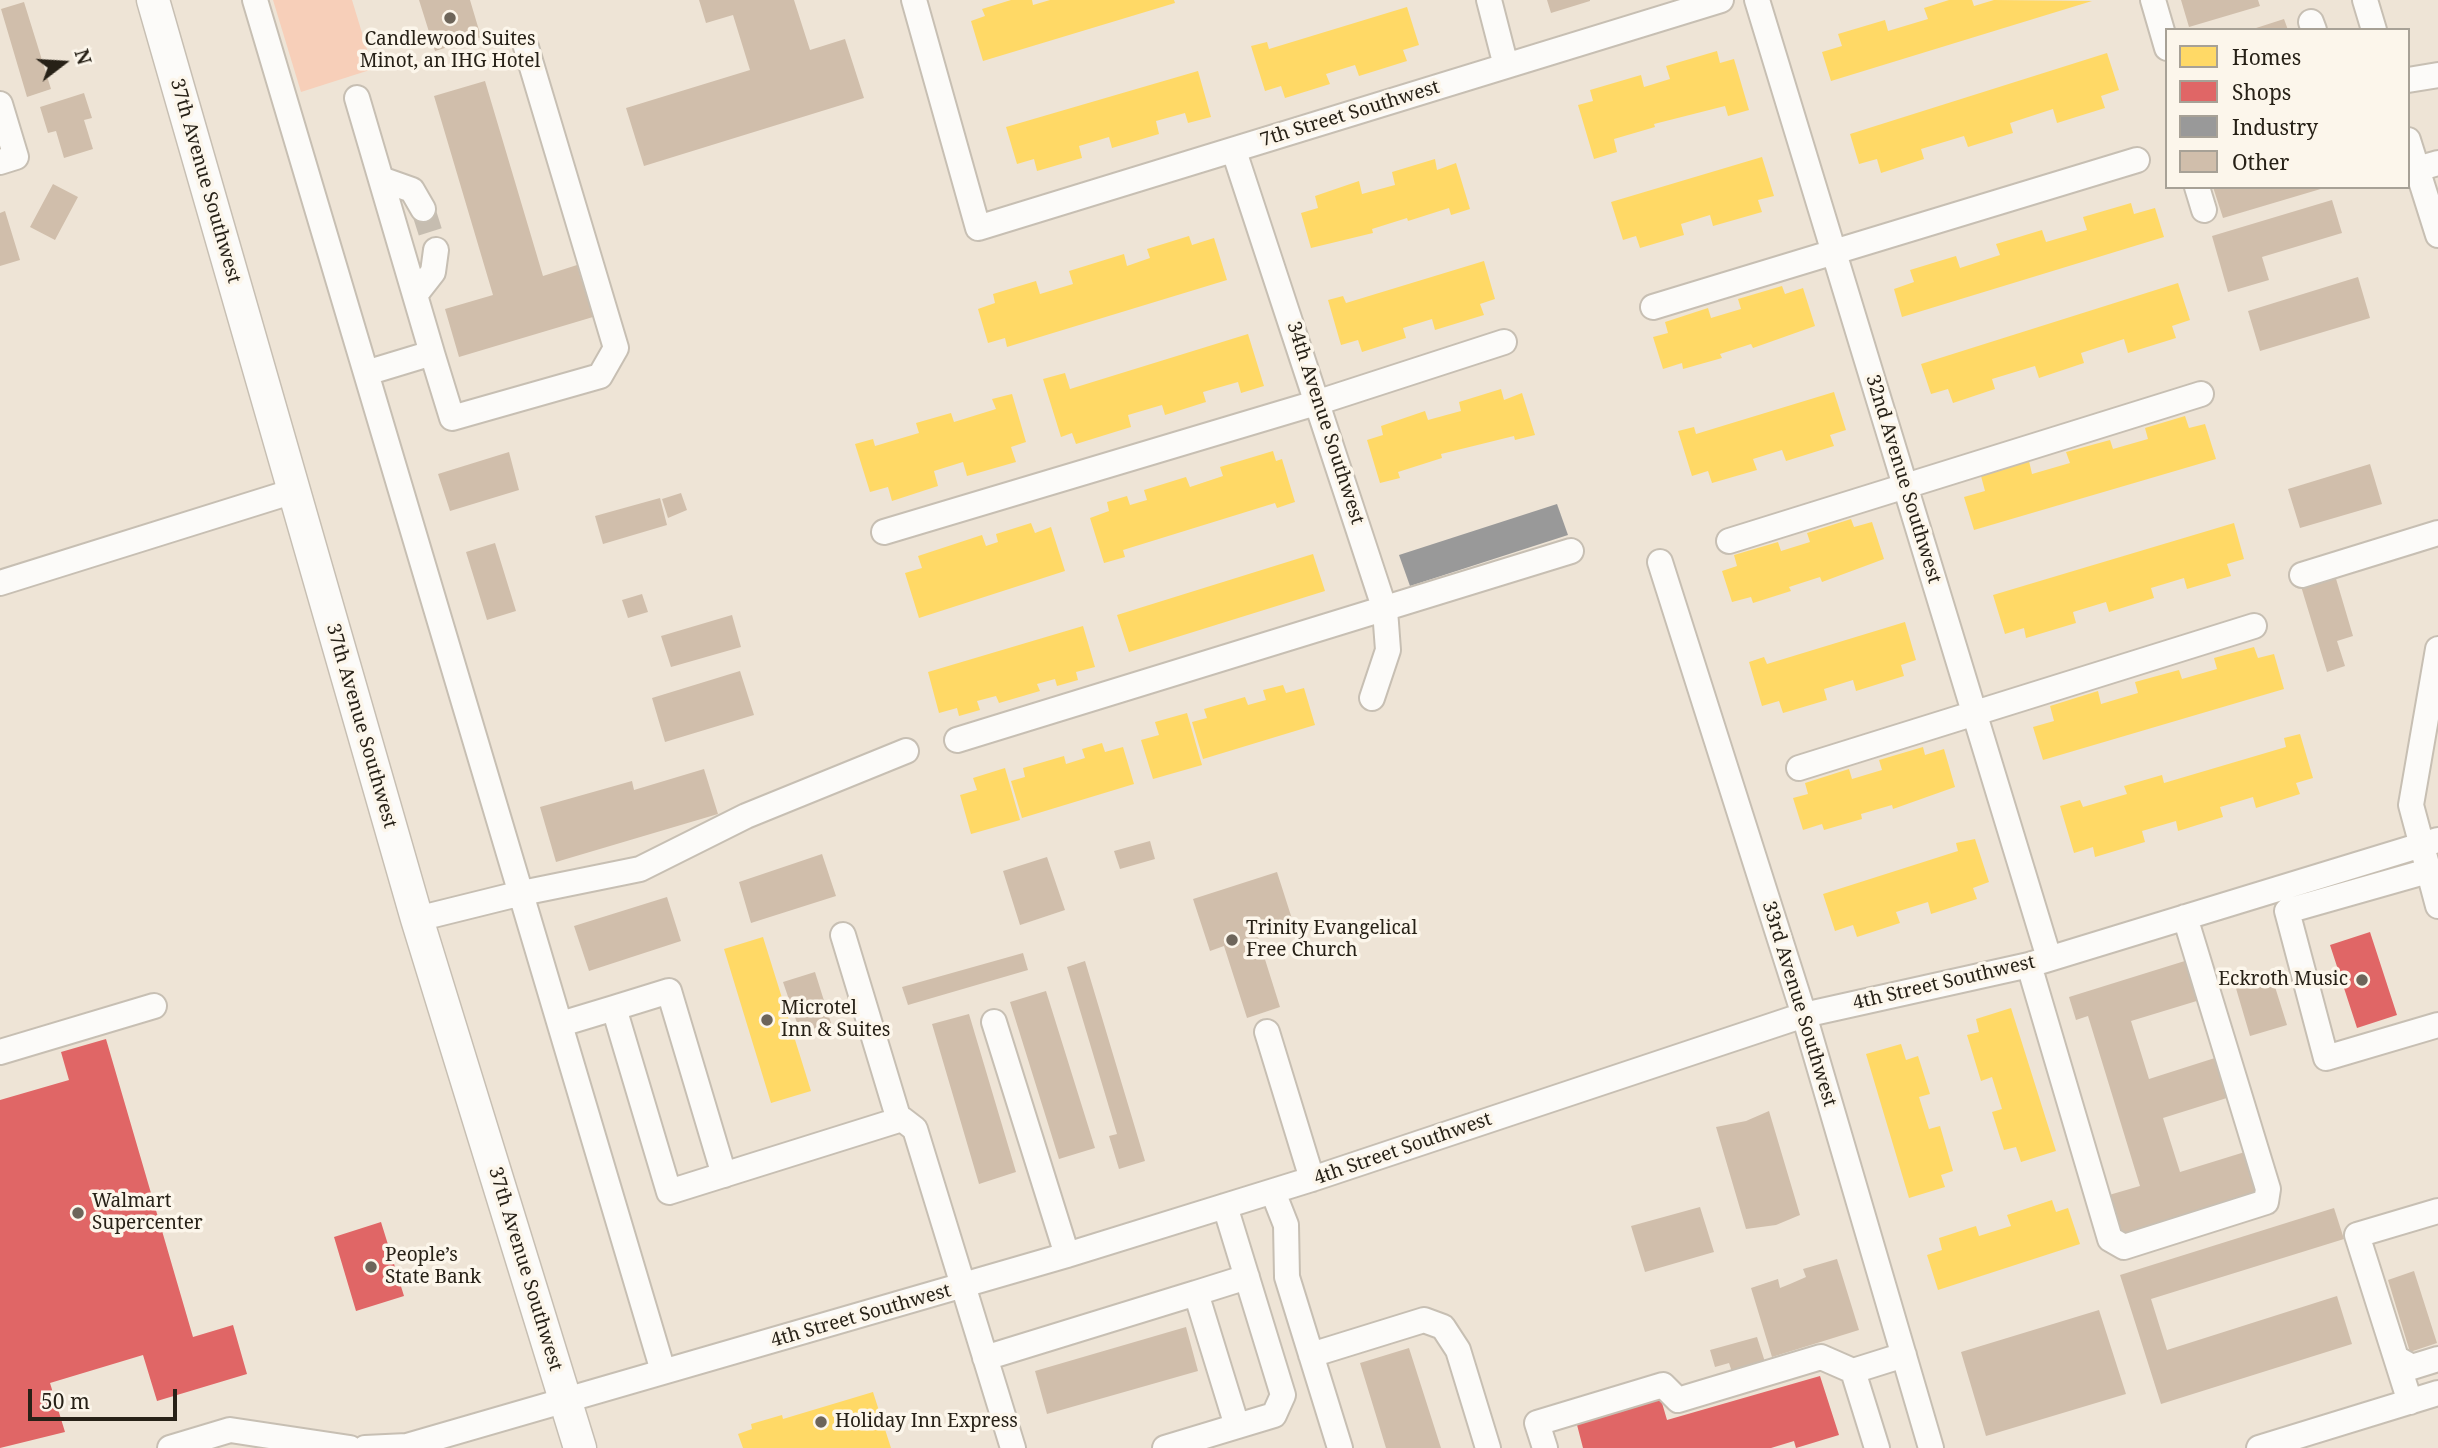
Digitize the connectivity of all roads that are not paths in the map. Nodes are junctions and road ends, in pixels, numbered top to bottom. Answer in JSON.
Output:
{"nodes":[{"id":1,"x":153,"y":0,"type":"edge"},
{"id":2,"x":255,"y":0,"type":"edge"},
{"id":3,"x":914,"y":0,"type":"edge"},
{"id":4,"x":1489,"y":0,"type":"edge"},
{"id":5,"x":1721,"y":0,"type":"edge"},
{"id":6,"x":1757,"y":0,"type":"edge"},
{"id":7,"x":2153,"y":0,"type":"edge"},
{"id":8,"x":2365,"y":0,"type":"edge"},
{"id":9,"x":1675,"y":7,"type":"edge"},
{"id":10,"x":2373,"y":28,"type":"edge"},
{"id":11,"x":2165,"y":41,"type":"edge"},
{"id":12,"x":526,"y":47,"type":"dead end"},
{"id":13,"x":1506,"y":66,"type":"junction"},
{"id":14,"x":2438,"y":75,"type":"edge"},
{"id":15,"x":2410,"y":80,"type":"edge"},
{"id":16,"x":357,"y":98,"type":"dead end"},
{"id":17,"x":0,"y":104,"type":"edge"},
{"id":18,"x":2410,"y":143,"type":"edge"},
{"id":19,"x":1234,"y":150,"type":"junction"},
{"id":20,"x":2137,"y":160,"type":"dead end"},
{"id":21,"x":0,"y":162,"type":"edge"},
{"id":22,"x":2428,"y":166,"type":"edge"},
{"id":23,"x":381,"y":179,"type":"junction"},
{"id":24,"x":424,"y":209,"type":"tunnel mouth"},
{"id":25,"x":2438,"y":235,"type":"edge"},
{"id":26,"x":436,"y":250,"type":"tunnel mouth"},
{"id":27,"x":1834,"y":252,"type":"junction"},
{"id":28,"x":415,"y":295,"type":"junction"},
{"id":29,"x":1653,"y":307,"type":"dead end"},
{"id":30,"x":1504,"y":342,"type":"dead end"},
{"id":31,"x":432,"y":353,"type":"junction"},
{"id":32,"x":366,"y":373,"type":"junction"},
{"id":33,"x":2201,"y":394,"type":"dead end"},
{"id":34,"x":1318,"y":402,"type":"junction"},
{"id":35,"x":1906,"y":486,"type":"junction"},
{"id":36,"x":294,"y":491,"type":"junction"},
{"id":37,"x":884,"y":532,"type":"dead end"},
{"id":38,"x":2438,"y":533,"type":"edge"},
{"id":39,"x":1729,"y":541,"type":"dead end"},
{"id":40,"x":1571,"y":551,"type":"dead end"},
{"id":41,"x":1660,"y":562,"type":"dead end"},
{"id":42,"x":2302,"y":575,"type":"dead end"},
{"id":43,"x":0,"y":583,"type":"edge"},
{"id":44,"x":1385,"y":610,"type":"junction"},
{"id":45,"x":2254,"y":626,"type":"dead end"},
{"id":46,"x":2438,"y":649,"type":"edge"},
{"id":47,"x":1372,"y":698,"type":"dead end"},
{"id":48,"x":1974,"y":714,"type":"junction"},
{"id":49,"x":2430,"y":727,"type":"edge"},
{"id":50,"x":957,"y":740,"type":"dead end"},
{"id":51,"x":906,"y":751,"type":"dead end"},
{"id":52,"x":1799,"y":768,"type":"dead end"},
{"id":53,"x":2429,"y":843,"type":"edge"},
{"id":54,"x":2428,"y":871,"type":"junction"},
{"id":55,"x":522,"y":893,"type":"junction"},
{"id":56,"x":2438,"y":905,"type":"edge"},
{"id":57,"x":2185,"y":917,"type":"junction"},
{"id":58,"x":417,"y":919,"type":"junction"},
{"id":59,"x":843,"y":935,"type":"dead end"},
{"id":60,"x":2039,"y":961,"type":"junction"},
{"id":61,"x":154,"y":1006,"type":"dead end"},
{"id":62,"x":614,"y":1008,"type":"junction"},
{"id":63,"x":1804,"y":1015,"type":"junction"},
{"id":64,"x":994,"y":1022,"type":"dead end"},
{"id":65,"x":561,"y":1024,"type":"junction"},
{"id":66,"x":2438,"y":1026,"type":"edge"},
{"id":67,"x":1267,"y":1032,"type":"dead end"},
{"id":68,"x":0,"y":1052,"type":"edge"},
{"id":69,"x":899,"y":1120,"type":"junction"},
{"id":70,"x":724,"y":1175,"type":"junction"},
{"id":71,"x":1312,"y":1180,"type":"junction"},
{"id":72,"x":1273,"y":1192,"type":"junction"},
{"id":73,"x":1225,"y":1206,"type":"junction"},
{"id":74,"x":2437,"y":1214,"type":"edge"},
{"id":75,"x":1067,"y":1255,"type":"junction"},
{"id":76,"x":1247,"y":1277,"type":"junction"},
{"id":77,"x":963,"y":1287,"type":"junction"},
{"id":78,"x":1196,"y":1293,"type":"junction"},
{"id":79,"x":1311,"y":1355,"type":"junction"},
{"id":80,"x":1904,"y":1355,"type":"junction"},
{"id":81,"x":985,"y":1357,"type":"junction"},
{"id":82,"x":2396,"y":1358,"type":"junction"},
{"id":83,"x":2438,"y":1359,"type":"edge"},
{"id":84,"x":663,"y":1371,"type":"junction"},
{"id":85,"x":1853,"y":1371,"type":"junction"},
{"id":86,"x":2438,"y":1393,"type":"edge"},
{"id":87,"x":565,"y":1399,"type":"junction"},
{"id":88,"x":2410,"y":1402,"type":"junction"},
{"id":89,"x":1237,"y":1426,"type":"junction"},
{"id":90,"x":337,"y":1447,"type":"edge"},
{"id":91,"x":170,"y":1448,"type":"edge"},
{"id":92,"x":365,"y":1448,"type":"edge"},
{"id":93,"x":580,"y":1448,"type":"edge"},
{"id":94,"x":1013,"y":1448,"type":"edge"},
{"id":95,"x":1165,"y":1448,"type":"edge"},
{"id":96,"x":1340,"y":1448,"type":"edge"},
{"id":97,"x":1488,"y":1448,"type":"edge"},
{"id":98,"x":1545,"y":1448,"type":"edge"},
{"id":99,"x":1877,"y":1448,"type":"edge"},
{"id":100,"x":1931,"y":1448,"type":"edge"},
{"id":101,"x":2259,"y":1448,"type":"edge"}],
"edges":[{"from":1,"to":36,"type":"main road","name":"37th Avenue Southwest"},
{"from":2,"to":32,"type":"street"},
{"from":3,"to":19,"type":"street","name":"7th Street Southwest"},
{"from":4,"to":13,"type":"street"},
{"from":5,"to":9,"type":"street","name":"7th Street Southwest"},
{"from":6,"to":27,"type":"street","name":"32nd Avenue Southwest"},
{"from":7,"to":11,"type":"street"},
{"from":8,"to":10,"type":"street"},
{"from":9,"to":13,"type":"street","name":"7th Street Southwest"},
{"from":12,"to":31,"type":"street"},
{"from":13,"to":19,"type":"street","name":"7th Street Southwest"},
{"from":14,"to":15,"type":"street"},
{"from":16,"to":23,"type":"street"},
{"from":17,"to":21,"type":"street"},
{"from":18,"to":22,"type":"street"},
{"from":19,"to":34,"type":"street","name":"34th Avenue Southwest"},
{"from":20,"to":27,"type":"street"},
{"from":22,"to":25,"type":"street"},
{"from":23,"to":24,"type":"street"},
{"from":23,"to":28,"type":"street"},
{"from":26,"to":28,"type":"street"},
{"from":27,"to":29,"type":"street"},
{"from":27,"to":35,"type":"street","name":"32nd Avenue Southwest"},
{"from":28,"to":31,"type":"street"},
{"from":30,"to":34,"type":"street"},
{"from":31,"to":32,"type":"street"},
{"from":32,"to":55,"type":"street"},
{"from":33,"to":35,"type":"street"},
{"from":34,"to":37,"type":"street"},
{"from":34,"to":44,"type":"street","name":"34th Avenue Southwest"},
{"from":35,"to":39,"type":"street"},
{"from":35,"to":48,"type":"street","name":"32nd Avenue Southwest"},
{"from":36,"to":43,"type":"street"},
{"from":36,"to":58,"type":"main road","name":"37th Avenue Southwest"},
{"from":38,"to":42,"type":"street"},
{"from":40,"to":44,"type":"street"},
{"from":41,"to":63,"type":"street","name":"33rd Avenue Southwest"},
{"from":44,"to":47,"type":"street","name":"34th Avenue Southwest"},
{"from":44,"to":50,"type":"street"},
{"from":45,"to":48,"type":"street"},
{"from":46,"to":49,"type":"street"},
{"from":48,"to":52,"type":"street"},
{"from":48,"to":60,"type":"street","name":"32nd Avenue Southwest"},
{"from":49,"to":53,"type":"street"},
{"from":51,"to":55,"type":"street"},
{"from":53,"to":54,"type":"street"},
{"from":53,"to":57,"type":"street","name":"4th Street Southwest"},
{"from":54,"to":56,"type":"street"},
{"from":54,"to":66,"type":"street"},
{"from":55,"to":58,"type":"street"},
{"from":55,"to":65,"type":"street"},
{"from":57,"to":60,"type":"street","name":"4th Street Southwest"},
{"from":57,"to":60,"type":"street","name":"32nd Avenue Southwest"},
{"from":58,"to":87,"type":"main road","name":"37th Avenue Southwest"},
{"from":59,"to":69,"type":"street"},
{"from":60,"to":63,"type":"street","name":"4th Street Southwest"},
{"from":61,"to":68,"type":"street"},
{"from":62,"to":65,"type":"street"},
{"from":62,"to":70,"type":"street"},
{"from":62,"to":70,"type":"street"},
{"from":63,"to":71,"type":"street","name":"4th Street Southwest"},
{"from":63,"to":80,"type":"street","name":"33rd Avenue Southwest"},
{"from":64,"to":75,"type":"street"},
{"from":65,"to":84,"type":"street"},
{"from":67,"to":71,"type":"street"},
{"from":69,"to":70,"type":"street"},
{"from":69,"to":77,"type":"street"},
{"from":71,"to":72,"type":"street","name":"4th Street Southwest"},
{"from":72,"to":73,"type":"street","name":"4th Street Southwest"},
{"from":72,"to":79,"type":"street"},
{"from":73,"to":75,"type":"street","name":"4th Street Southwest"},
{"from":73,"to":76,"type":"street"},
{"from":74,"to":82,"type":"street"},
{"from":75,"to":77,"type":"street","name":"4th Street Southwest"},
{"from":76,"to":78,"type":"street"},
{"from":76,"to":89,"type":"street"},
{"from":77,"to":81,"type":"street"},
{"from":77,"to":84,"type":"street","name":"4th Street Southwest"},
{"from":78,"to":81,"type":"street"},
{"from":78,"to":89,"type":"street"},
{"from":79,"to":96,"type":"street"},
{"from":79,"to":97,"type":"street"},
{"from":80,"to":85,"type":"street"},
{"from":80,"to":100,"type":"street","name":"33rd Avenue Southwest"},
{"from":81,"to":94,"type":"street"},
{"from":82,"to":83,"type":"street"},
{"from":82,"to":88,"type":"street"},
{"from":84,"to":87,"type":"street","name":"4th Street Southwest"},
{"from":85,"to":98,"type":"street"},
{"from":85,"to":99,"type":"street"},
{"from":86,"to":88,"type":"street"},
{"from":87,"to":92,"type":"street","name":"4th Street Southwest"},
{"from":87,"to":93,"type":"main road","name":"37th Avenue Southwest"},
{"from":88,"to":101,"type":"street"},
{"from":89,"to":95,"type":"street"},
{"from":90,"to":91,"type":"street"}]}
